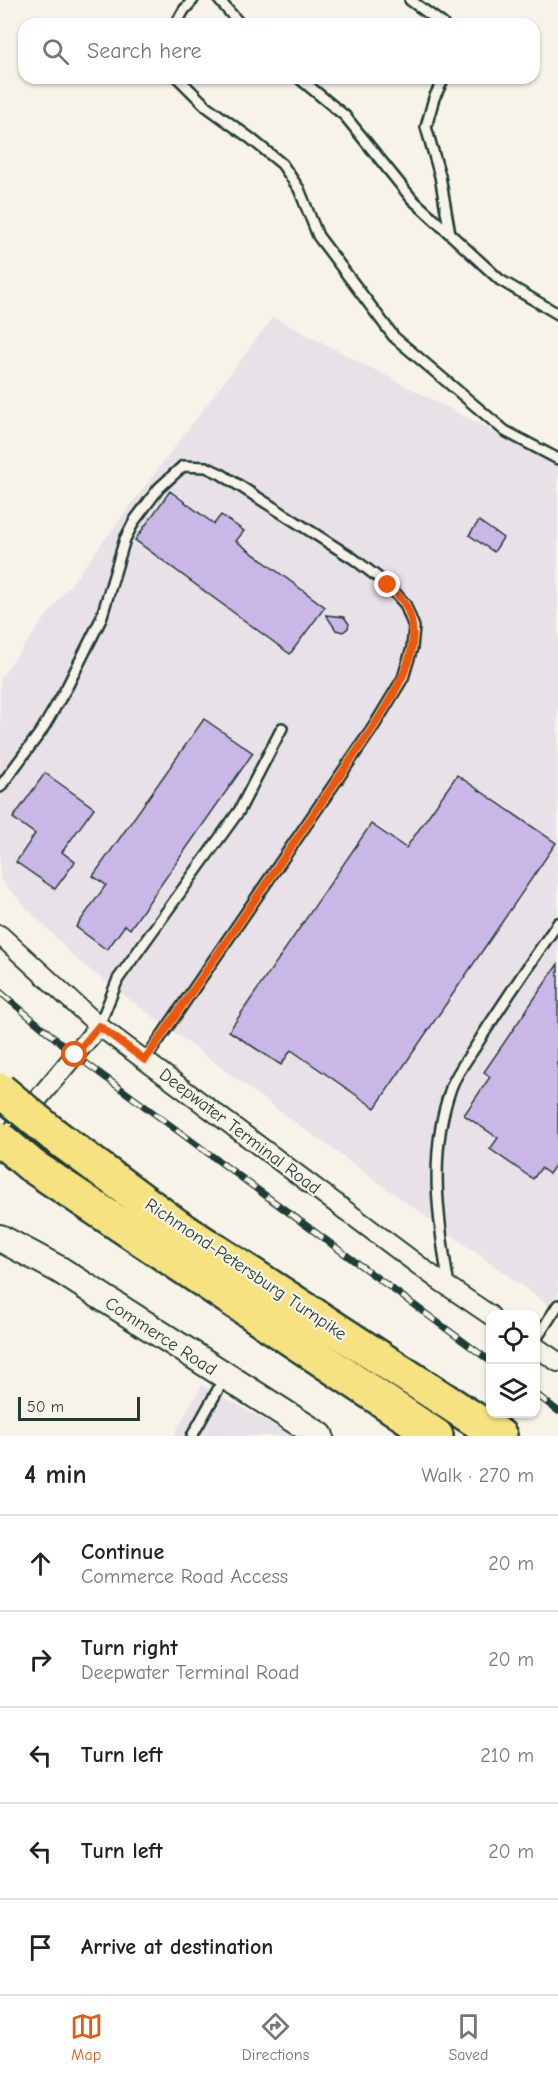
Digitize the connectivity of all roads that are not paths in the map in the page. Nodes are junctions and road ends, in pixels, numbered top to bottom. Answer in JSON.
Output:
{"nodes":[{"id":1,"x":193,"y":0,"type":"edge"},
{"id":2,"x":219,"y":0,"type":"edge"},
{"id":3,"x":410,"y":0,"type":"edge"},
{"id":4,"x":179,"y":18,"type":"edge"},
{"id":5,"x":235,"y":18,"type":"edge"},
{"id":6,"x":435,"y":18,"type":"edge"},
{"id":7,"x":184,"y":84,"type":"edge"},
{"id":8,"x":306,"y":84,"type":"edge"},
{"id":9,"x":441,"y":84,"type":"edge"},
{"id":10,"x":450,"y":234,"type":"junction"},
{"id":11,"x":558,"y":314,"type":"edge"},
{"id":12,"x":558,"y":459,"type":"edge"},
{"id":13,"x":282,"y":728,"type":"dead end"},
{"id":14,"x":0,"y":787,"type":"edge"},
{"id":15,"x":558,"y":923,"type":"edge"},
{"id":16,"x":0,"y":935,"type":"edge"},
{"id":17,"x":99,"y":1026,"type":"junction"},
{"id":18,"x":145,"y":1060,"type":"junction"},
{"id":19,"x":0,"y":1090,"type":"edge"},
{"id":20,"x":0,"y":1139,"type":"edge"},
{"id":21,"x":0,"y":1147,"type":"edge"},
{"id":22,"x":0,"y":1238,"type":"edge"},
{"id":23,"x":449,"y":1286,"type":"junction"},
{"id":24,"x":557,"y":1309,"type":"edge"},
{"id":25,"x":486,"y":1312,"type":"edge"},
{"id":26,"x":540,"y":1332,"type":"edge"},
{"id":27,"x":540,"y":1350,"type":"edge"},
{"id":28,"x":558,"y":1362,"type":"edge"},
{"id":29,"x":223,"y":1382,"type":"junction"},
{"id":30,"x":192,"y":1436,"type":"edge"},
{"id":31,"x":298,"y":1436,"type":"edge"},
{"id":32,"x":320,"y":1436,"type":"edge"},
{"id":33,"x":436,"y":1436,"type":"edge"},
{"id":34,"x":500,"y":1436,"type":"edge"}],
"edges":[{"from":1,"to":4,"type":"lane"},
{"from":2,"to":5,"type":"lane"},
{"from":3,"to":6,"type":"lane"},
{"from":7,"to":12,"type":"lane"},
{"from":8,"to":10,"type":"lane"},
{"from":9,"to":10,"type":"lane"},
{"from":10,"to":11,"type":"lane"},
{"from":13,"to":17,"type":"lane"},
{"from":14,"to":18,"type":"lane"},
{"from":15,"to":23,"type":"lane"},
{"from":16,"to":17,"type":"street","name":"Deepwater Terminal Road"},
{"from":17,"to":18,"type":"street","name":"Deepwater Terminal Road"},
{"from":17,"to":21,"type":"street"},
{"from":18,"to":23,"type":"street","name":"Deepwater Terminal Road"},
{"from":19,"to":34,"type":"highway","name":"Richmond-Petersburg Turnpike","bridge":true},
{"from":20,"to":33,"type":"highway","name":"Richmond-Petersburg Turnpike","bridge":true},
{"from":22,"to":29,"type":"main road","name":"Commerce Road"},
{"from":23,"to":25,"type":"street","name":"Deepwater Terminal Road"},
{"from":24,"to":26,"type":"lane"},
{"from":27,"to":28,"type":"street"},
{"from":29,"to":30,"type":"lane"},
{"from":29,"to":31,"type":"main road","name":"Commerce Road"},
{"from":29,"to":32,"type":"main road","name":"Commerce Road"}]}
